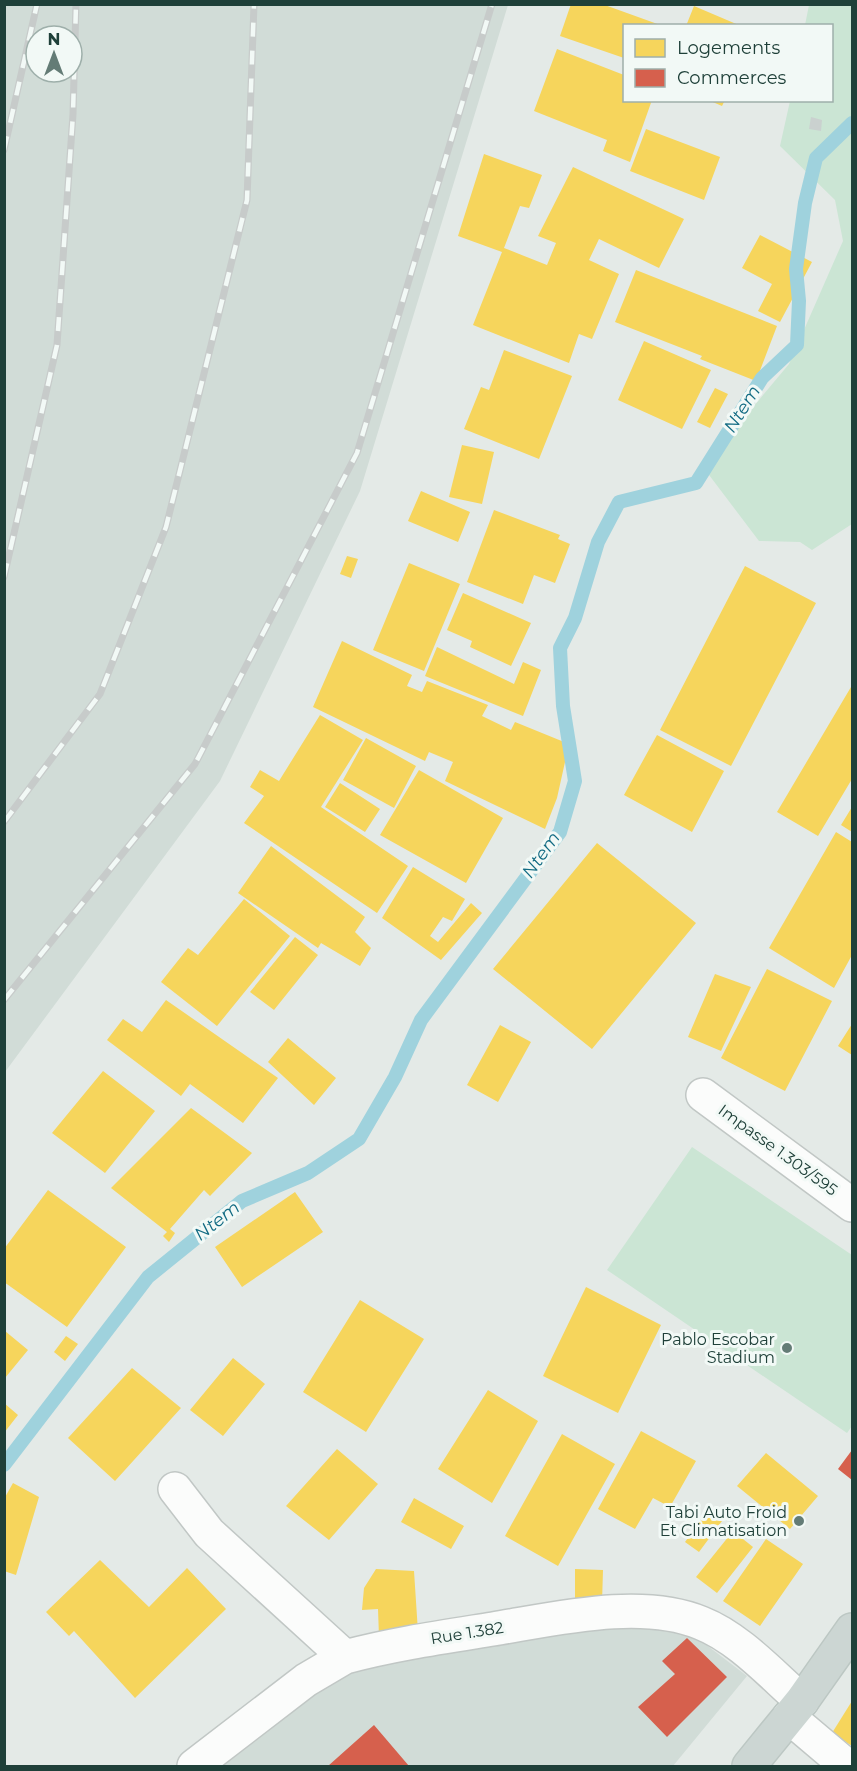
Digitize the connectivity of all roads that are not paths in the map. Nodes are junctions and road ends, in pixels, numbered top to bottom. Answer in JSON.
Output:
{"nodes":[{"id":1,"x":703,"y":1095,"type":"dead end"},
{"id":2,"x":852,"y":1205,"type":"edge"},
{"id":3,"x":175,"y":1490,"type":"dead end"},
{"id":4,"x":852,"y":1630,"type":"edge"},
{"id":5,"x":345,"y":1657,"type":"junction"},
{"id":6,"x":795,"y":1709,"type":"junction"},
{"id":7,"x":194,"y":1767,"type":"edge"},
{"id":8,"x":749,"y":1767,"type":"edge"},
{"id":9,"x":848,"y":1767,"type":"edge"}],
"edges":[{"from":1,"to":2,"type":"street","name":"Impasse 1.303/595"},
{"from":3,"to":5,"type":"street"},
{"from":4,"to":6,"type":"main road"},
{"from":5,"to":6,"type":"street","name":"Rue 1.382"},
{"from":5,"to":7,"type":"street","name":"Rue 1.382"},
{"from":6,"to":8,"type":"main road"},
{"from":6,"to":9,"type":"street","name":"Rue 1.382"}]}
